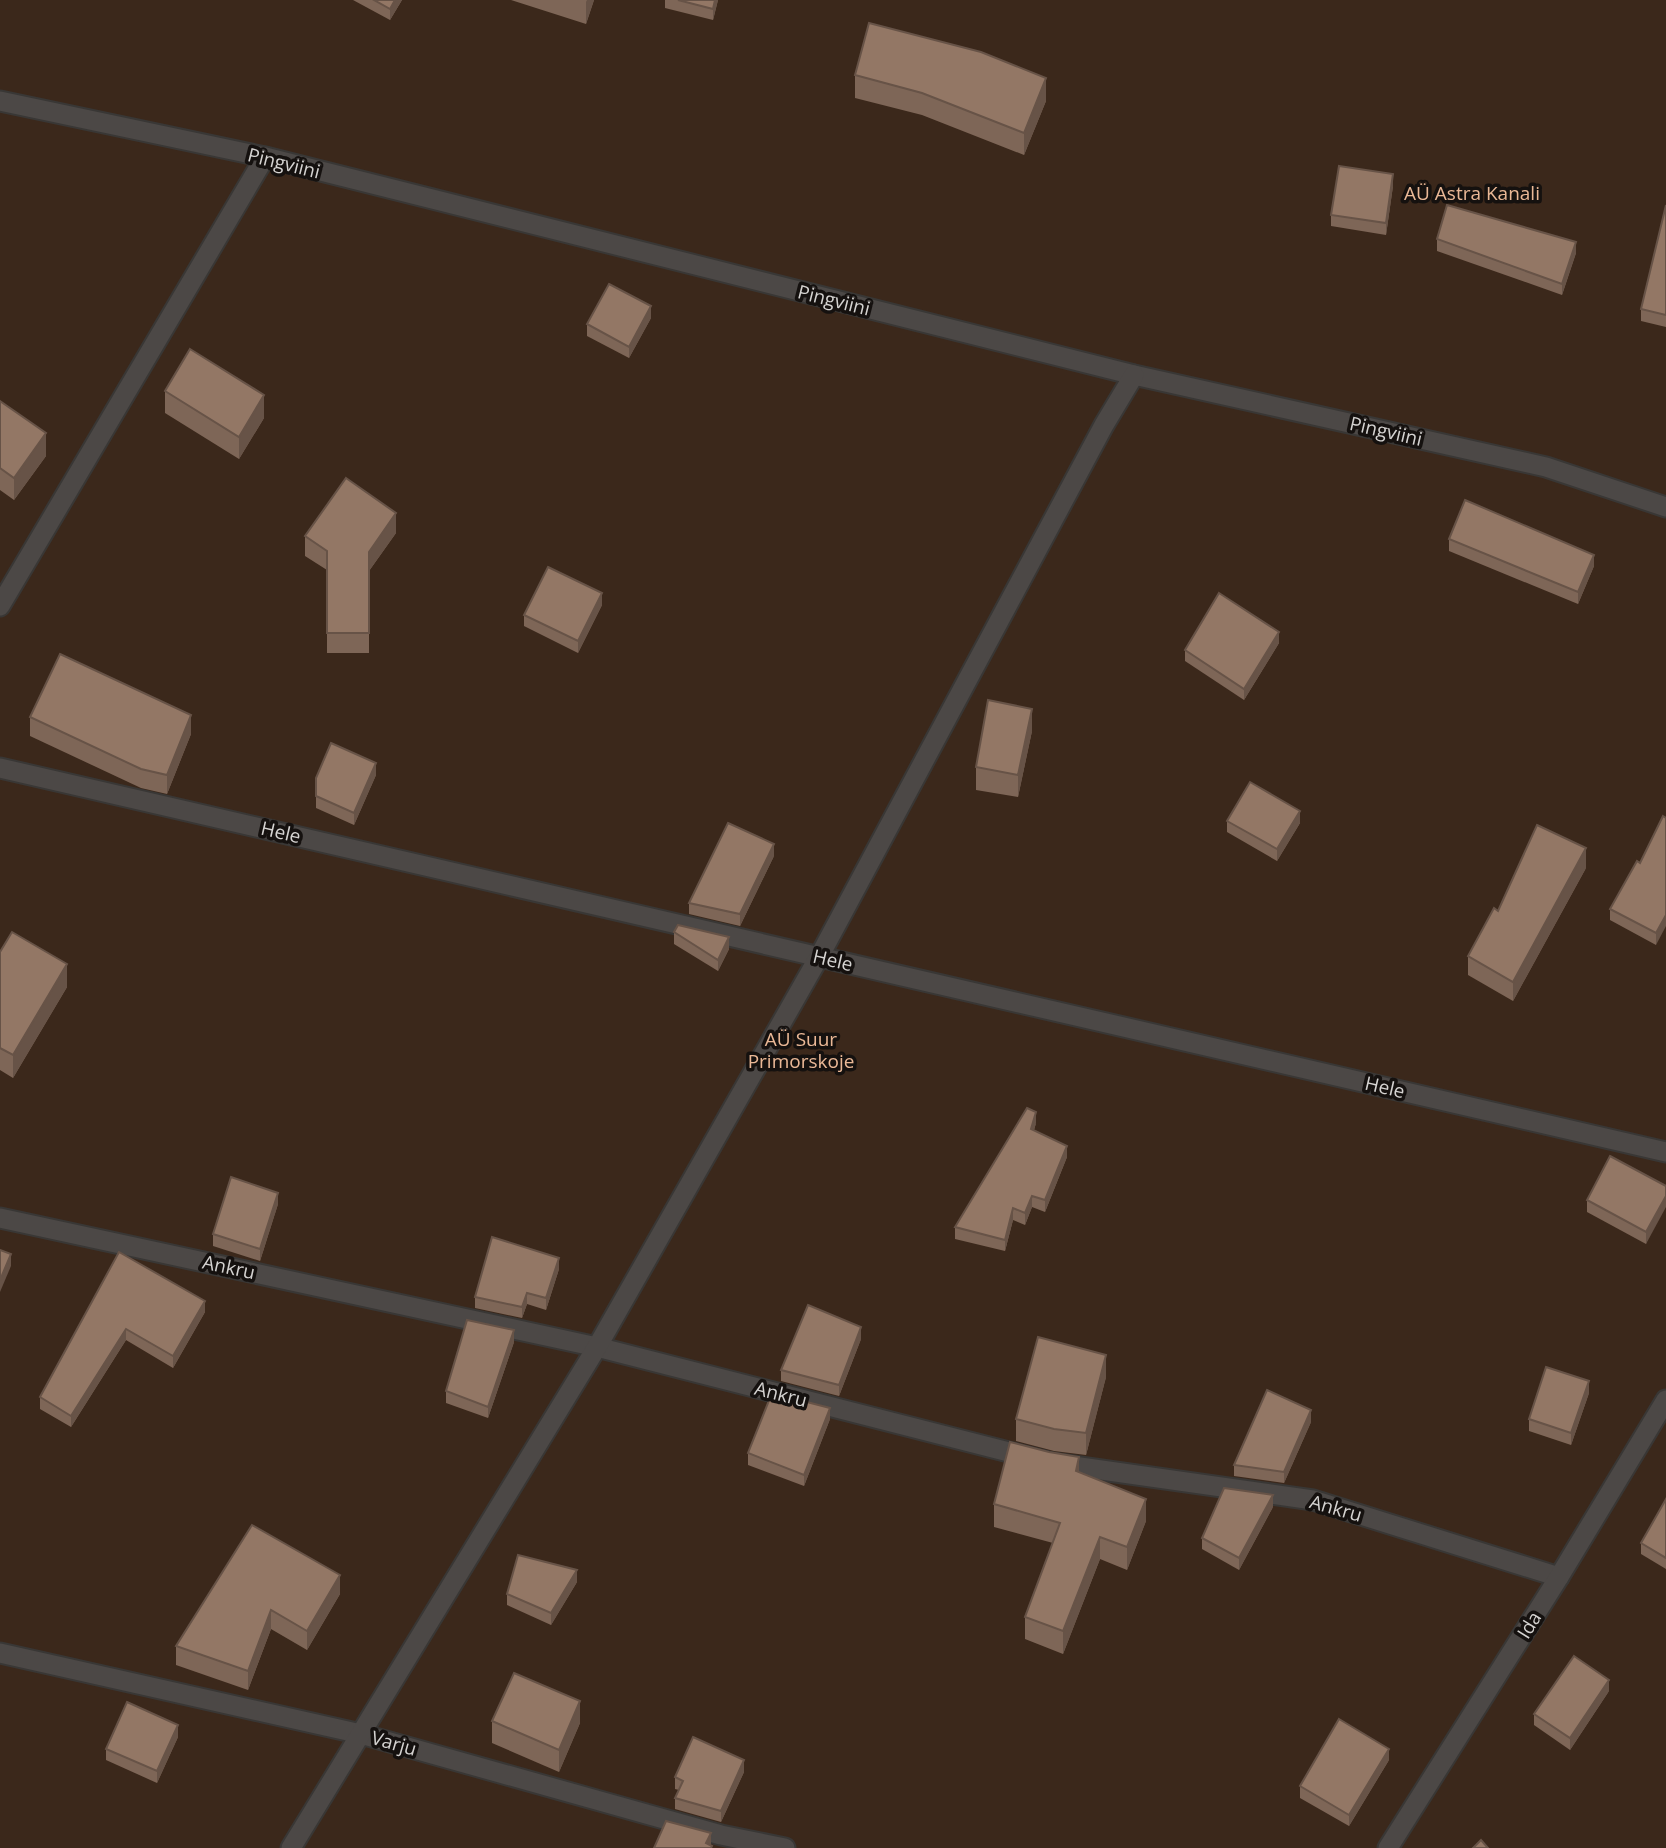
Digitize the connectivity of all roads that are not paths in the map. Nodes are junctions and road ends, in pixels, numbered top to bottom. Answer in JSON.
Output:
{"nodes":[{"id":1,"x":0,"y":101,"type":"edge"},
{"id":2,"x":265,"y":157,"type":"junction"},
{"id":3,"x":1134,"y":375,"type":"junction"},
{"id":4,"x":1666,"y":507,"type":"edge"},
{"id":5,"x":0,"y":606,"type":"edge"},
{"id":6,"x":0,"y":768,"type":"edge"},
{"id":7,"x":819,"y":957,"type":"junction"},
{"id":8,"x":1666,"y":1152,"type":"edge"},
{"id":9,"x":0,"y":1218,"type":"edge"},
{"id":10,"x":597,"y":1347,"type":"junction"},
{"id":11,"x":1666,"y":1400,"type":"edge"},
{"id":12,"x":1559,"y":1577,"type":"junction"},
{"id":13,"x":0,"y":1653,"type":"edge"},
{"id":14,"x":361,"y":1734,"type":"junction"},
{"id":15,"x":291,"y":1848,"type":"edge"},
{"id":16,"x":785,"y":1848,"type":"edge"},
{"id":17,"x":1388,"y":1848,"type":"edge"}],
"edges":[{"from":1,"to":2,"type":"street","name":"Pingviini"},
{"from":2,"to":3,"type":"street","name":"Pingviini"},
{"from":2,"to":5,"type":"street"},
{"from":3,"to":4,"type":"street","name":"Pingviini"},
{"from":3,"to":7,"type":"street"},
{"from":6,"to":7,"type":"street","name":"Hele"},
{"from":7,"to":8,"type":"street","name":"Hele"},
{"from":7,"to":10,"type":"street"},
{"from":9,"to":10,"type":"street","name":"Ankru"},
{"from":10,"to":12,"type":"street","name":"Ankru"},
{"from":10,"to":14,"type":"street"},
{"from":11,"to":12,"type":"street","name":"Ida"},
{"from":12,"to":17,"type":"street","name":"Ida"},
{"from":13,"to":14,"type":"street","name":"Varju"},
{"from":14,"to":15,"type":"street"},
{"from":14,"to":16,"type":"street","name":"Varju"}]}
